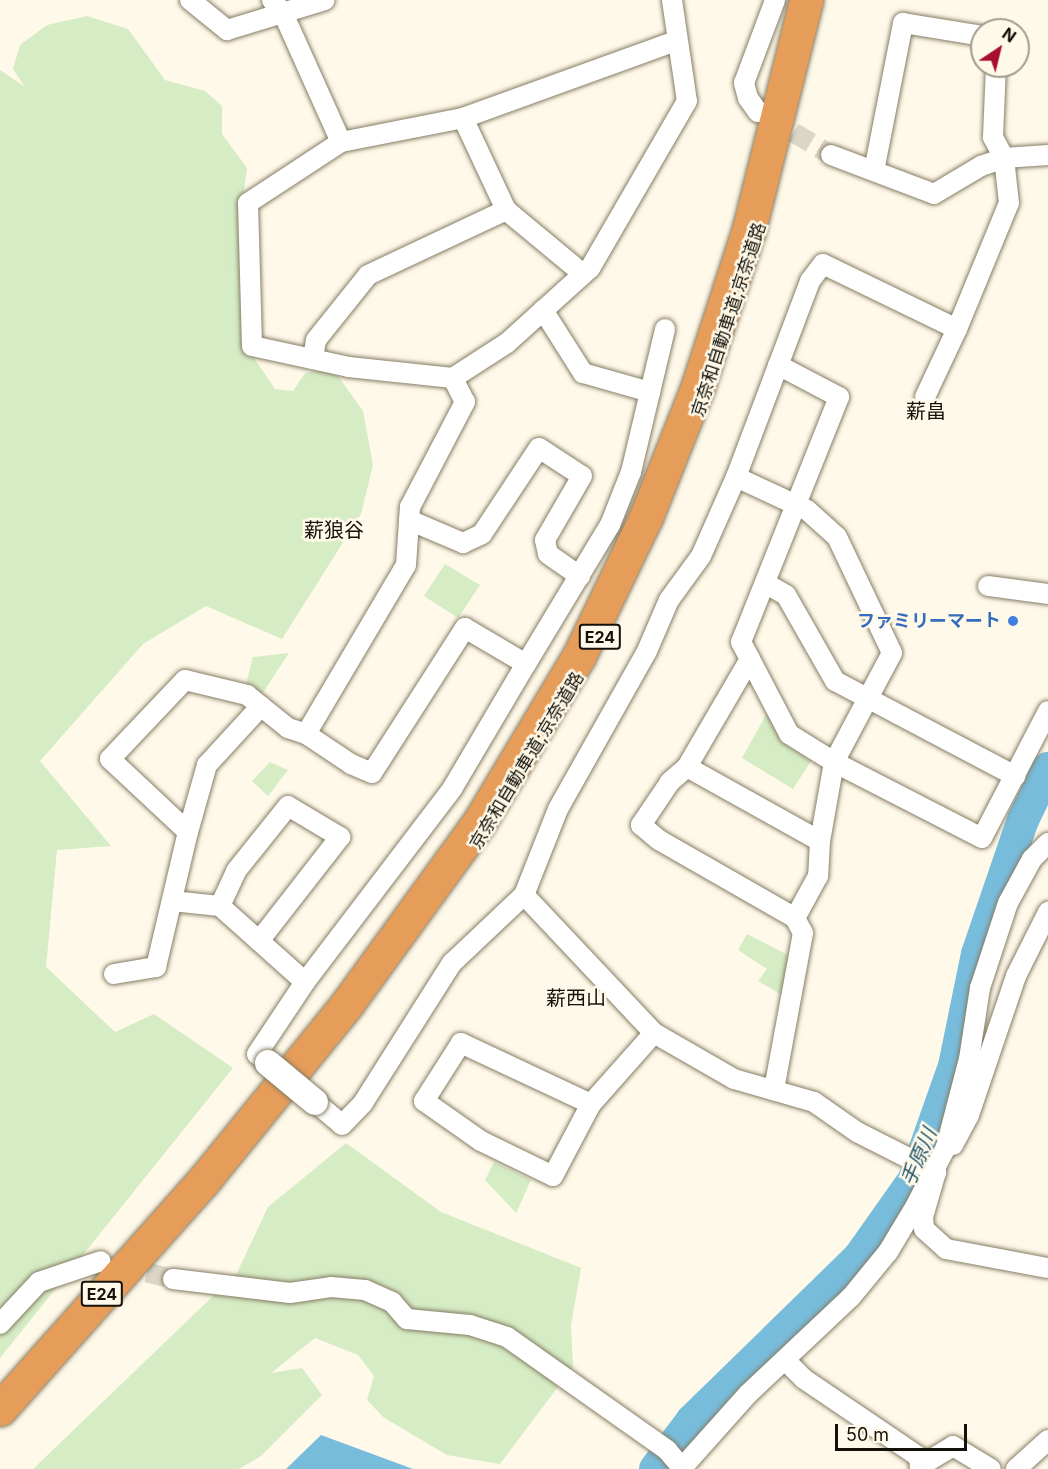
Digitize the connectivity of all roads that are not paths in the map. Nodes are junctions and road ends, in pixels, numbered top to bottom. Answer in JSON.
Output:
{"nodes":[{"id":1,"x":190,"y":0,"type":"edge"},
{"id":2,"x":326,"y":0,"type":"edge"},
{"id":3,"x":672,"y":0,"type":"edge"},
{"id":4,"x":775,"y":0,"type":"edge"},
{"id":5,"x":806,"y":0,"type":"edge"},
{"id":6,"x":817,"y":0,"type":"edge"},
{"id":7,"x":278,"y":7,"type":"edge"},
{"id":8,"x":970,"y":34,"type":"edge"},
{"id":9,"x":676,"y":41,"type":"junction"},
{"id":10,"x":996,"y":78,"type":"edge"},
{"id":11,"x":758,"y":111,"type":"tunnel mouth"},
{"id":12,"x":463,"y":118,"type":"junction"},
{"id":13,"x":342,"y":142,"type":"junction"},
{"id":14,"x":831,"y":155,"type":"tunnel mouth"},
{"id":15,"x":1048,"y":155,"type":"edge"},
{"id":16,"x":1004,"y":158,"type":"junction"},
{"id":17,"x":874,"y":171,"type":"junction"},
{"id":18,"x":506,"y":210,"type":"junction"},
{"id":19,"x":584,"y":274,"type":"junction"},
{"id":20,"x":543,"y":310,"type":"junction"},
{"id":21,"x":665,"y":329,"type":"dead end"},
{"id":22,"x":957,"y":329,"type":"junction"},
{"id":23,"x":313,"y":359,"type":"junction"},
{"id":24,"x":778,"y":365,"type":"junction"},
{"id":25,"x":453,"y":378,"type":"junction"},
{"id":26,"x":650,"y":392,"type":"junction"},
{"id":27,"x":925,"y":397,"type":"dead end"},
{"id":28,"x":736,"y":477,"type":"junction"},
{"id":29,"x":796,"y":505,"type":"junction"},
{"id":30,"x":409,"y":520,"type":"junction"},
{"id":31,"x":580,"y":576,"type":"junction"},
{"id":32,"x":765,"y":583,"type":"junction"},
{"id":33,"x":987,"y":586,"type":"dead end"},
{"id":34,"x":1048,"y":594,"type":"edge"},
{"id":35,"x":750,"y":659,"type":"junction"},
{"id":36,"x":526,"y":664,"type":"junction"},
{"id":37,"x":868,"y":700,"type":"junction"},
{"id":38,"x":261,"y":706,"type":"junction"},
{"id":39,"x":1048,"y":711,"type":"edge"},
{"id":40,"x":306,"y":734,"type":"junction"},
{"id":41,"x":834,"y":762,"type":"junction"},
{"id":42,"x":687,"y":767,"type":"junction"},
{"id":43,"x":1015,"y":776,"type":"junction"},
{"id":44,"x":188,"y":832,"type":"junction"},
{"id":45,"x":820,"y":841,"type":"junction"},
{"id":46,"x":1048,"y":843,"type":"edge"},
{"id":47,"x":524,"y":895,"type":"junction"},
{"id":48,"x":172,"y":901,"type":"junction"},
{"id":49,"x":220,"y":906,"type":"junction"},
{"id":50,"x":1048,"y":912,"type":"edge"},
{"id":51,"x":795,"y":918,"type":"junction"},
{"id":52,"x":259,"y":940,"type":"junction"},
{"id":53,"x":114,"y":974,"type":"dead end"},
{"id":54,"x":305,"y":982,"type":"junction"},
{"id":55,"x":654,"y":1033,"type":"junction"},
{"id":56,"x":268,"y":1063,"type":"joint"},
{"id":57,"x":774,"y":1090,"type":"junction"},
{"id":58,"x":315,"y":1102,"type":"joint"},
{"id":59,"x":591,"y":1104,"type":"junction"},
{"id":60,"x":936,"y":1165,"type":"junction"},
{"id":61,"x":204,"y":1180,"type":"junction"},
{"id":62,"x":101,"y":1261,"type":"tunnel mouth"},
{"id":63,"x":1048,"y":1268,"type":"edge"},
{"id":64,"x":173,"y":1279,"type":"tunnel mouth"},
{"id":65,"x":0,"y":1324,"type":"edge"},
{"id":66,"x":785,"y":1360,"type":"junction"},
{"id":67,"x":0,"y":1409,"type":"edge"},
{"id":68,"x":1048,"y":1440,"type":"edge"},
{"id":69,"x":920,"y":1465,"type":"edge"},
{"id":70,"x":681,"y":1469,"type":"edge"},
{"id":71,"x":991,"y":1469,"type":"edge"},
{"id":72,"x":1016,"y":1469,"type":"edge"}],
"edges":[{"from":1,"to":7,"type":"street"},
{"from":2,"to":7,"type":"street"},
{"from":3,"to":9,"type":"street"},
{"from":4,"to":11,"type":"street"},
{"from":5,"to":61,"type":"highway","name":"京奈和自動車道;京奈道路","number":"E24"},
{"from":6,"to":61,"type":"highway","name":"京奈和自動車道;京奈道路","number":"E24"},
{"from":7,"to":13,"type":"street"},
{"from":8,"to":17,"type":"street"},
{"from":9,"to":12,"type":"street"},
{"from":9,"to":19,"type":"street"},
{"from":10,"to":16,"type":"street"},
{"from":12,"to":13,"type":"street"},
{"from":12,"to":18,"type":"street"},
{"from":13,"to":23,"type":"street"},
{"from":14,"to":17,"type":"street"},
{"from":15,"to":16,"type":"street"},
{"from":16,"to":17,"type":"street"},
{"from":16,"to":22,"type":"street"},
{"from":18,"to":19,"type":"street"},
{"from":18,"to":23,"type":"street"},
{"from":19,"to":20,"type":"street"},
{"from":20,"to":25,"type":"street"},
{"from":20,"to":26,"type":"street"},
{"from":21,"to":26,"type":"street"},
{"from":22,"to":24,"type":"street"},
{"from":22,"to":27,"type":"street"},
{"from":23,"to":25,"type":"street"},
{"from":24,"to":28,"type":"street"},
{"from":24,"to":29,"type":"street"},
{"from":25,"to":30,"type":"street"},
{"from":26,"to":31,"type":"street"},
{"from":28,"to":29,"type":"street"},
{"from":28,"to":47,"type":"street"},
{"from":29,"to":32,"type":"street"},
{"from":29,"to":37,"type":"street"},
{"from":30,"to":31,"type":"street"},
{"from":30,"to":40,"type":"street"},
{"from":31,"to":36,"type":"street"},
{"from":32,"to":35,"type":"street"},
{"from":32,"to":37,"type":"street"},
{"from":33,"to":34,"type":"street"},
{"from":35,"to":41,"type":"street"},
{"from":35,"to":42,"type":"street"},
{"from":36,"to":40,"type":"street"},
{"from":36,"to":54,"type":"street"},
{"from":37,"to":41,"type":"street"},
{"from":37,"to":43,"type":"street"},
{"from":38,"to":40,"type":"street"},
{"from":38,"to":44,"type":"street"},
{"from":38,"to":44,"type":"street"},
{"from":39,"to":43,"type":"street"},
{"from":41,"to":43,"type":"street"},
{"from":41,"to":45,"type":"street"},
{"from":42,"to":45,"type":"street"},
{"from":42,"to":51,"type":"street"},
{"from":44,"to":48,"type":"street"},
{"from":45,"to":51,"type":"street"},
{"from":46,"to":60,"type":"street"},
{"from":47,"to":55,"type":"street"},
{"from":47,"to":58,"type":"street"},
{"from":48,"to":49,"type":"street"},
{"from":48,"to":53,"type":"street"},
{"from":49,"to":52,"type":"street"},
{"from":49,"to":52,"type":"street"},
{"from":50,"to":60,"type":"street"},
{"from":51,"to":57,"type":"street"},
{"from":52,"to":54,"type":"street"},
{"from":54,"to":56,"type":"street"},
{"from":55,"to":57,"type":"street"},
{"from":55,"to":59,"type":"street"},
{"from":56,"to":58,"type":"street","bridge":true},
{"from":57,"to":60,"type":"street"},
{"from":59,"to":59,"type":"street"},
{"from":60,"to":63,"type":"street"},
{"from":60,"to":66,"type":"street"},
{"from":61,"to":67,"type":"highway","name":"京奈和自動車道;京奈道路","number":"E24"},
{"from":62,"to":65,"type":"street"},
{"from":64,"to":70,"type":"street"},
{"from":66,"to":69,"type":"street"},
{"from":66,"to":70,"type":"street"},
{"from":68,"to":72,"type":"street"},
{"from":69,"to":71,"type":"street"}]}
